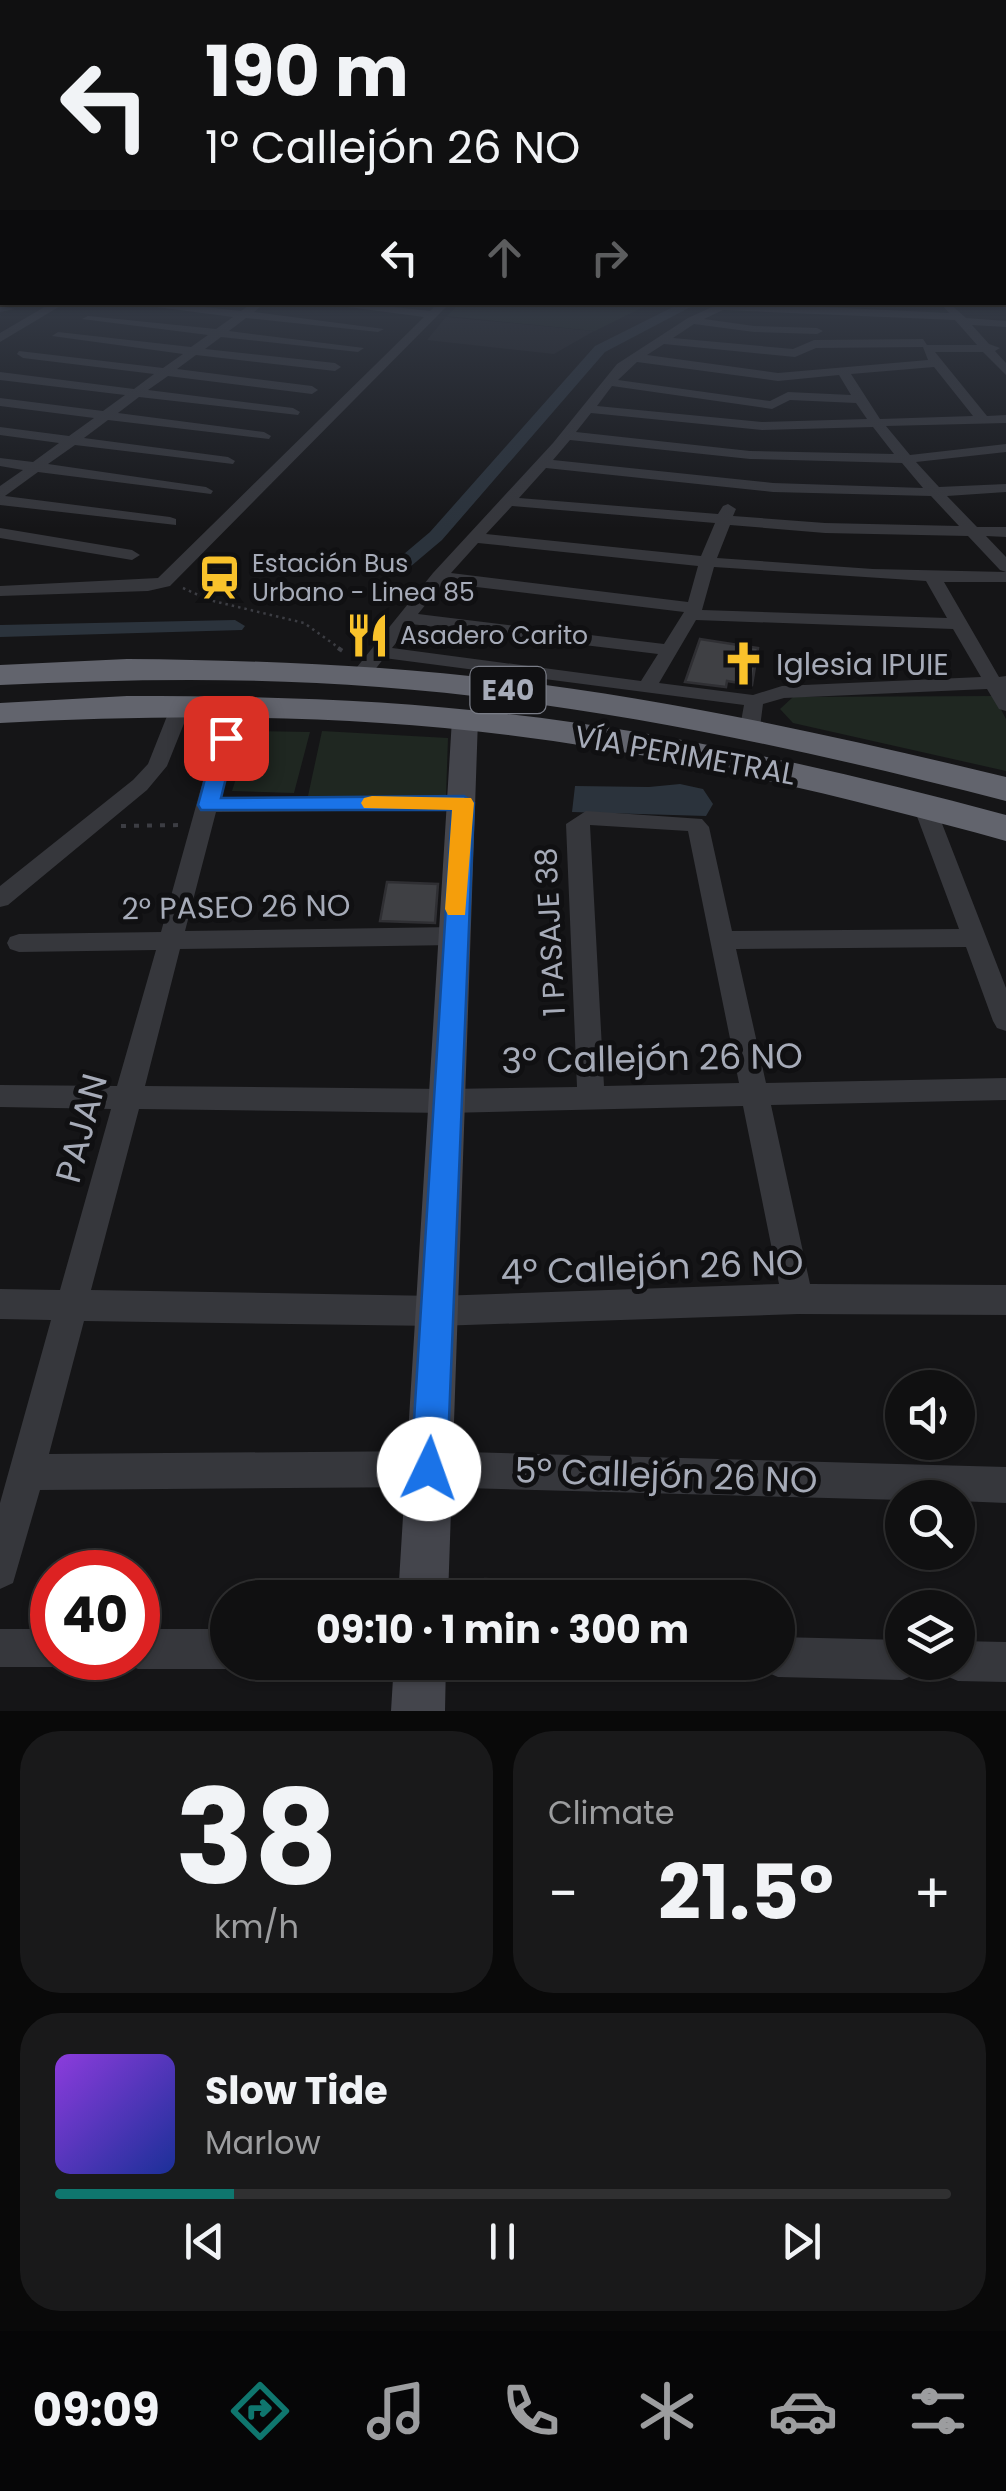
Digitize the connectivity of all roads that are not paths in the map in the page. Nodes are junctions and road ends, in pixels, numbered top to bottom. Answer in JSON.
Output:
{"nodes":[{"id":1,"x":132,"y":369,"type":"edge"},
{"id":2,"x":168,"y":369,"type":"edge"},
{"id":3,"x":379,"y":369,"type":"edge"},
{"id":4,"x":620,"y":369,"type":"edge"},
{"id":5,"x":713,"y":369,"type":"edge"},
{"id":6,"x":875,"y":369,"type":"edge"},
{"id":7,"x":941,"y":369,"type":"edge"},
{"id":8,"x":843,"y":372,"type":"junction"},
{"id":9,"x":162,"y":373,"type":"junction"},
{"id":10,"x":0,"y":376,"type":"edge"},
{"id":11,"x":608,"y":382,"type":"junction"},
{"id":12,"x":312,"y":390,"type":"dead end"},
{"id":13,"x":136,"y":393,"type":"junction"},
{"id":14,"x":858,"y":398,"type":"junction"},
{"id":15,"x":0,"y":402,"type":"edge"},
{"id":16,"x":587,"y":409,"type":"junction"},
{"id":17,"x":293,"y":412,"type":"dead end"},
{"id":18,"x":105,"y":415,"type":"junction"},
{"id":19,"x":998,"y":420,"type":"edge"},
{"id":20,"x":879,"y":424,"type":"junction"},
{"id":21,"x":0,"y":431,"type":"edge"},
{"id":22,"x":566,"y":435,"type":"junction"},
{"id":23,"x":264,"y":436,"type":"dead end"},
{"id":24,"x":72,"y":440,"type":"junction"},
{"id":25,"x":1006,"y":448,"type":"edge"},
{"id":26,"x":750,"y":455,"type":"junction"},
{"id":27,"x":909,"y":459,"type":"junction"},
{"id":28,"x":228,"y":461,"type":"dead end"},
{"id":29,"x":0,"y":462,"type":"edge"},
{"id":30,"x":541,"y":463,"type":"junction"},
{"id":31,"x":37,"y":467,"type":"junction"},
{"id":32,"x":737,"y":488,"type":"junction"},
{"id":33,"x":1006,"y":488,"type":"edge"},
{"id":34,"x":206,"y":491,"type":"dead end"},
{"id":35,"x":938,"y":494,"type":"junction"},
{"id":36,"x":0,"y":496,"type":"edge"},
{"id":37,"x":506,"y":500,"type":"junction"},
{"id":38,"x":723,"y":521,"type":"junction"},
{"id":39,"x":170,"y":522,"type":"dead end"},
{"id":40,"x":0,"y":532,"type":"edge"},
{"id":41,"x":1006,"y":532,"type":"edge"},
{"id":42,"x":975,"y":534,"type":"junction"},
{"id":43,"x":475,"y":538,"type":"junction"},
{"id":44,"x":132,"y":555,"type":"dead end"},
{"id":45,"x":706,"y":562,"type":"junction"},
{"id":46,"x":1006,"y":567,"type":"edge"},
{"id":47,"x":439,"y":577,"type":"junction"},
{"id":48,"x":934,"y":578,"type":"junction"},
{"id":49,"x":1006,"y":578,"type":"edge"},
{"id":50,"x":0,"y":591,"type":"edge"},
{"id":51,"x":693,"y":612,"type":"junction"},
{"id":52,"x":406,"y":618,"type":"junction"},
{"id":53,"x":959,"y":624,"type":"junction"},
{"id":54,"x":670,"y":650,"type":"junction"},
{"id":55,"x":370,"y":664,"type":"junction"},
{"id":56,"x":0,"y":674,"type":"edge"},
{"id":57,"x":999,"y":683,"type":"edge"},
{"id":58,"x":647,"y":687,"type":"junction"},
{"id":59,"x":234,"y":705,"type":"junction"},
{"id":60,"x":1006,"y":705,"type":"edge"},
{"id":61,"x":182,"y":706,"type":"junction"},
{"id":62,"x":4,"y":712,"type":"edge"},
{"id":63,"x":752,"y":714,"type":"junction"},
{"id":64,"x":465,"y":719,"type":"junction"},
{"id":65,"x":1006,"y":789,"type":"edge"},
{"id":66,"x":464,"y":803,"type":"junction"},
{"id":67,"x":922,"y":803,"type":"junction"},
{"id":68,"x":205,"y":815,"type":"junction"},
{"id":69,"x":1006,"y":828,"type":"edge"},
{"id":70,"x":0,"y":899,"type":"edge"},
{"id":71,"x":455,"y":936,"type":"junction"},
{"id":72,"x":971,"y":938,"type":"junction"},
{"id":73,"x":722,"y":940,"type":"junction"},
{"id":74,"x":172,"y":941,"type":"junction"},
{"id":75,"x":19,"y":944,"type":"dead end"},
{"id":76,"x":1006,"y":1022,"type":"edge"},
{"id":77,"x":1006,"y":1089,"type":"edge"},
{"id":78,"x":752,"y":1092,"type":"junction"},
{"id":79,"x":0,"y":1096,"type":"edge"},
{"id":80,"x":591,"y":1096,"type":"junction"},
{"id":81,"x":128,"y":1098,"type":"junction"},
{"id":82,"x":447,"y":1101,"type":"junction"},
{"id":83,"x":798,"y":1299,"type":"junction"},
{"id":84,"x":1006,"y":1300,"type":"edge"},
{"id":85,"x":0,"y":1304,"type":"edge"},
{"id":86,"x":72,"y":1306,"type":"junction"},
{"id":87,"x":437,"y":1312,"type":"junction"},
{"id":88,"x":429,"y":1469,"type":"junction"},
{"id":89,"x":27,"y":1472,"type":"junction"},
{"id":90,"x":1006,"y":1485,"type":"edge"},
{"id":91,"x":0,"y":1570,"type":"edge"},
{"id":92,"x":424,"y":1580,"type":"edge"},
{"id":93,"x":0,"y":1648,"type":"edge"},
{"id":94,"x":30,"y":1648,"type":"edge"},
{"id":95,"x":160,"y":1649,"type":"edge"},
{"id":96,"x":210,"y":1650,"type":"edge"},
{"id":97,"x":795,"y":1657,"type":"edge"},
{"id":98,"x":885,"y":1660,"type":"edge"},
{"id":99,"x":975,"y":1661,"type":"edge"},
{"id":100,"x":1006,"y":1662,"type":"edge"},
{"id":101,"x":419,"y":1680,"type":"edge"},
{"id":102,"x":418,"y":1711,"type":"edge"}],
"edges":[{"from":1,"to":9,"type":"street"},
{"from":2,"to":9,"type":"street"},
{"from":3,"to":50,"type":"street"},
{"from":4,"to":11,"type":"street"},
{"from":5,"to":8,"type":"street"},
{"from":6,"to":8,"type":"street"},
{"from":7,"to":19,"type":"street"},
{"from":8,"to":14,"type":"street"},
{"from":9,"to":12,"type":"street"},
{"from":9,"to":13,"type":"street"},
{"from":10,"to":13,"type":"street"},
{"from":11,"to":14,"type":"street"},
{"from":11,"to":16,"type":"street"},
{"from":13,"to":17,"type":"street"},
{"from":13,"to":18,"type":"street"},
{"from":14,"to":20,"type":"street"},
{"from":15,"to":18,"type":"street"},
{"from":16,"to":20,"type":"street"},
{"from":16,"to":22,"type":"street"},
{"from":18,"to":23,"type":"street"},
{"from":18,"to":24,"type":"street"},
{"from":19,"to":20,"type":"street"},
{"from":20,"to":27,"type":"street"},
{"from":21,"to":24,"type":"street"},
{"from":22,"to":26,"type":"street"},
{"from":22,"to":30,"type":"street"},
{"from":24,"to":28,"type":"street"},
{"from":24,"to":31,"type":"street"},
{"from":25,"to":27,"type":"street"},
{"from":26,"to":27,"type":"street"},
{"from":26,"to":32,"type":"street"},
{"from":27,"to":35,"type":"street"},
{"from":29,"to":31,"type":"street"},
{"from":30,"to":32,"type":"street"},
{"from":30,"to":37,"type":"street"},
{"from":31,"to":34,"type":"street"},
{"from":31,"to":36,"type":"street"},
{"from":32,"to":35,"type":"street"},
{"from":32,"to":38,"type":"street"},
{"from":33,"to":35,"type":"street"},
{"from":35,"to":42,"type":"street"},
{"from":36,"to":39,"type":"street"},
{"from":37,"to":38,"type":"street"},
{"from":37,"to":43,"type":"street"},
{"from":38,"to":42,"type":"street"},
{"from":38,"to":45,"type":"street"},
{"from":40,"to":44,"type":"street"},
{"from":41,"to":42,"type":"street"},
{"from":42,"to":46,"type":"street"},
{"from":43,"to":45,"type":"street"},
{"from":43,"to":47,"type":"street"},
{"from":45,"to":48,"type":"street"},
{"from":45,"to":51,"type":"street"},
{"from":47,"to":51,"type":"street"},
{"from":47,"to":52,"type":"street"},
{"from":48,"to":49,"type":"street"},
{"from":48,"to":53,"type":"street"},
{"from":51,"to":53,"type":"street"},
{"from":51,"to":54,"type":"street"},
{"from":52,"to":54,"type":"street"},
{"from":52,"to":55,"type":"street"},
{"from":53,"to":57,"type":"street"},
{"from":54,"to":58,"type":"street"},
{"from":55,"to":56,"type":"highway","name":"VÍA PERIMETRAL","number":"E40"},
{"from":55,"to":58,"type":"street"},
{"from":55,"to":63,"type":"highway","name":"VÍA PERIMETRAL","number":"E40"},
{"from":57,"to":60,"type":"street"},
{"from":57,"to":63,"type":"street"},
{"from":58,"to":63,"type":"street"},
{"from":59,"to":61,"type":"highway","name":"VÍA PERIMETRAL","number":"E40"},
{"from":59,"to":64,"type":"highway","name":"VÍA PERIMETRAL","number":"E40"},
{"from":59,"to":68,"type":"street","name":"PAJAN"},
{"from":61,"to":62,"type":"highway","name":"VÍA PERIMETRAL","number":"E40"},
{"from":61,"to":70,"type":"street"},
{"from":63,"to":65,"type":"highway","name":"VÍA PERIMETRAL","number":"E40"},
{"from":64,"to":66,"type":"street"},
{"from":64,"to":67,"type":"highway","name":"VÍA PERIMETRAL","number":"E40"},
{"from":66,"to":68,"type":"street"},
{"from":66,"to":71,"type":"street"},
{"from":67,"to":69,"type":"highway","name":"VÍA PERIMETRAL","number":"E40"},
{"from":67,"to":72,"type":"street"},
{"from":68,"to":74,"type":"street","name":"PAJAN"},
{"from":71,"to":74,"type":"street","name":"2° PASEO 26 NO"},
{"from":71,"to":82,"type":"street"},
{"from":72,"to":73,"type":"street"},
{"from":72,"to":76,"type":"street"},
{"from":73,"to":78,"type":"street"},
{"from":73,"to":80,"type":"street","name":"1 PASAJE 38"},
{"from":74,"to":75,"type":"street","name":"2° PASEO 26 NO"},
{"from":74,"to":81,"type":"street","name":"PAJAN"},
{"from":77,"to":78,"type":"street","name":"3º Callejón 26 NO"},
{"from":78,"to":80,"type":"street","name":"3º Callejón 26 NO"},
{"from":78,"to":83,"type":"street"},
{"from":79,"to":81,"type":"street","name":"3º Callejón 26 NO"},
{"from":80,"to":82,"type":"street","name":"3º Callejón 26 NO"},
{"from":81,"to":82,"type":"street","name":"3º Callejón 26 NO"},
{"from":81,"to":86,"type":"street","name":"PAJAN"},
{"from":82,"to":87,"type":"street"},
{"from":83,"to":84,"type":"street","name":"4º Callejón 26 NO"},
{"from":83,"to":87,"type":"street","name":"4º Callejón 26 NO"},
{"from":85,"to":86,"type":"street","name":"4º Callejón 26 NO"},
{"from":86,"to":87,"type":"street","name":"4º Callejón 26 NO"},
{"from":86,"to":89,"type":"street","name":"PAJAN"},
{"from":87,"to":88,"type":"street"},
{"from":88,"to":89,"type":"street","name":"5º Callejón 26 NO"},
{"from":88,"to":90,"type":"street","name":"5º Callejón 26 NO"},
{"from":88,"to":92,"type":"street"},
{"from":89,"to":91,"type":"street","name":"PAJAN"},
{"from":93,"to":94,"type":"street"},
{"from":95,"to":96,"type":"street"},
{"from":97,"to":98,"type":"street"},
{"from":99,"to":100,"type":"street"},
{"from":101,"to":102,"type":"street"}]}
